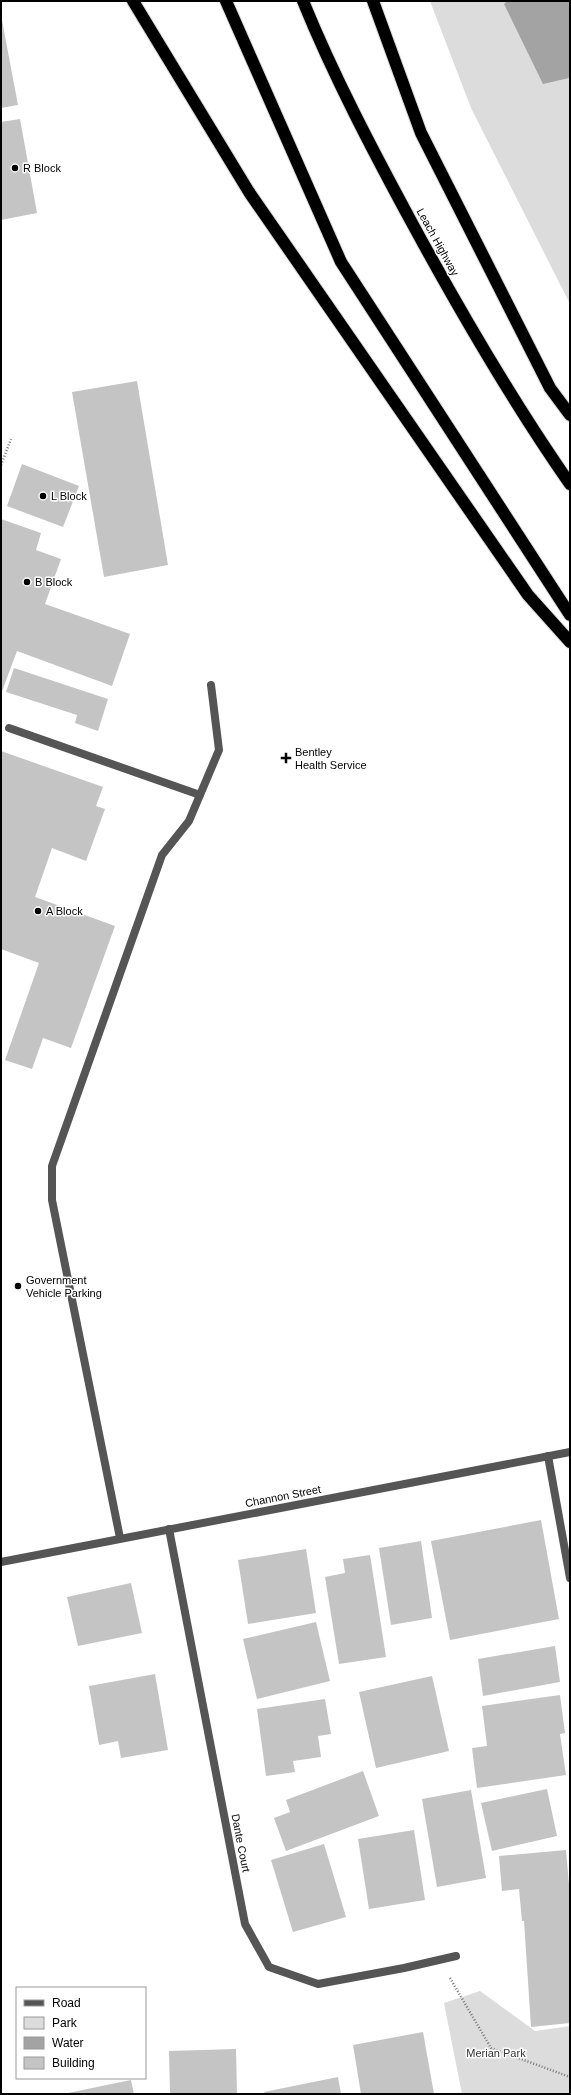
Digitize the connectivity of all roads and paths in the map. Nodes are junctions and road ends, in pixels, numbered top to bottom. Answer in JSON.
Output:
{"nodes":[{"id":1,"x":132,"y":1,"type":"edge"},
{"id":2,"x":226,"y":1,"type":"edge"},
{"id":3,"x":303,"y":1,"type":"edge"},
{"id":4,"x":373,"y":1,"type":"edge"},
{"id":5,"x":570,"y":415,"type":"edge"},
{"id":6,"x":11,"y":439,"type":"dead end"},
{"id":7,"x":1,"y":465,"type":"edge"},
{"id":8,"x":570,"y":484,"type":"edge"},
{"id":9,"x":570,"y":615,"type":"edge"},
{"id":10,"x":570,"y":642,"type":"edge"},
{"id":11,"x":211,"y":685,"type":"dead end"},
{"id":12,"x":9,"y":728,"type":"dead end"},
{"id":13,"x":200,"y":795,"type":"junction"},
{"id":14,"x":570,"y":1452,"type":"edge"},
{"id":15,"x":548,"y":1456,"type":"junction"},
{"id":16,"x":169,"y":1529,"type":"junction"},
{"id":17,"x":120,"y":1538,"type":"junction"},
{"id":18,"x":1,"y":1562,"type":"edge"},
{"id":19,"x":570,"y":1578,"type":"edge"},
{"id":20,"x":456,"y":1956,"type":"dead end"},
{"id":21,"x":439,"y":1960,"type":"junction"},
{"id":22,"x":570,"y":2077,"type":"edge"}],
"edges":[{"from":1,"to":10,"type":"highway"},
{"from":2,"to":9,"type":"highway"},
{"from":3,"to":8,"type":"highway","name":"Leach Highway"},
{"from":4,"to":5,"type":"highway"},
{"from":6,"to":7,"type":"path"},
{"from":11,"to":13,"type":"street"},
{"from":12,"to":13,"type":"street"},
{"from":13,"to":17,"type":"street"},
{"from":14,"to":15,"type":"street","name":"Channon Street"},
{"from":15,"to":16,"type":"street","name":"Channon Street"},
{"from":15,"to":19,"type":"street"},
{"from":16,"to":17,"type":"street","name":"Channon Street"},
{"from":16,"to":21,"type":"street","name":"Dante Court"},
{"from":17,"to":18,"type":"street","name":"Channon Street"},
{"from":20,"to":21,"type":"street","name":"Dante Court"},
{"from":21,"to":22,"type":"path"}]}
